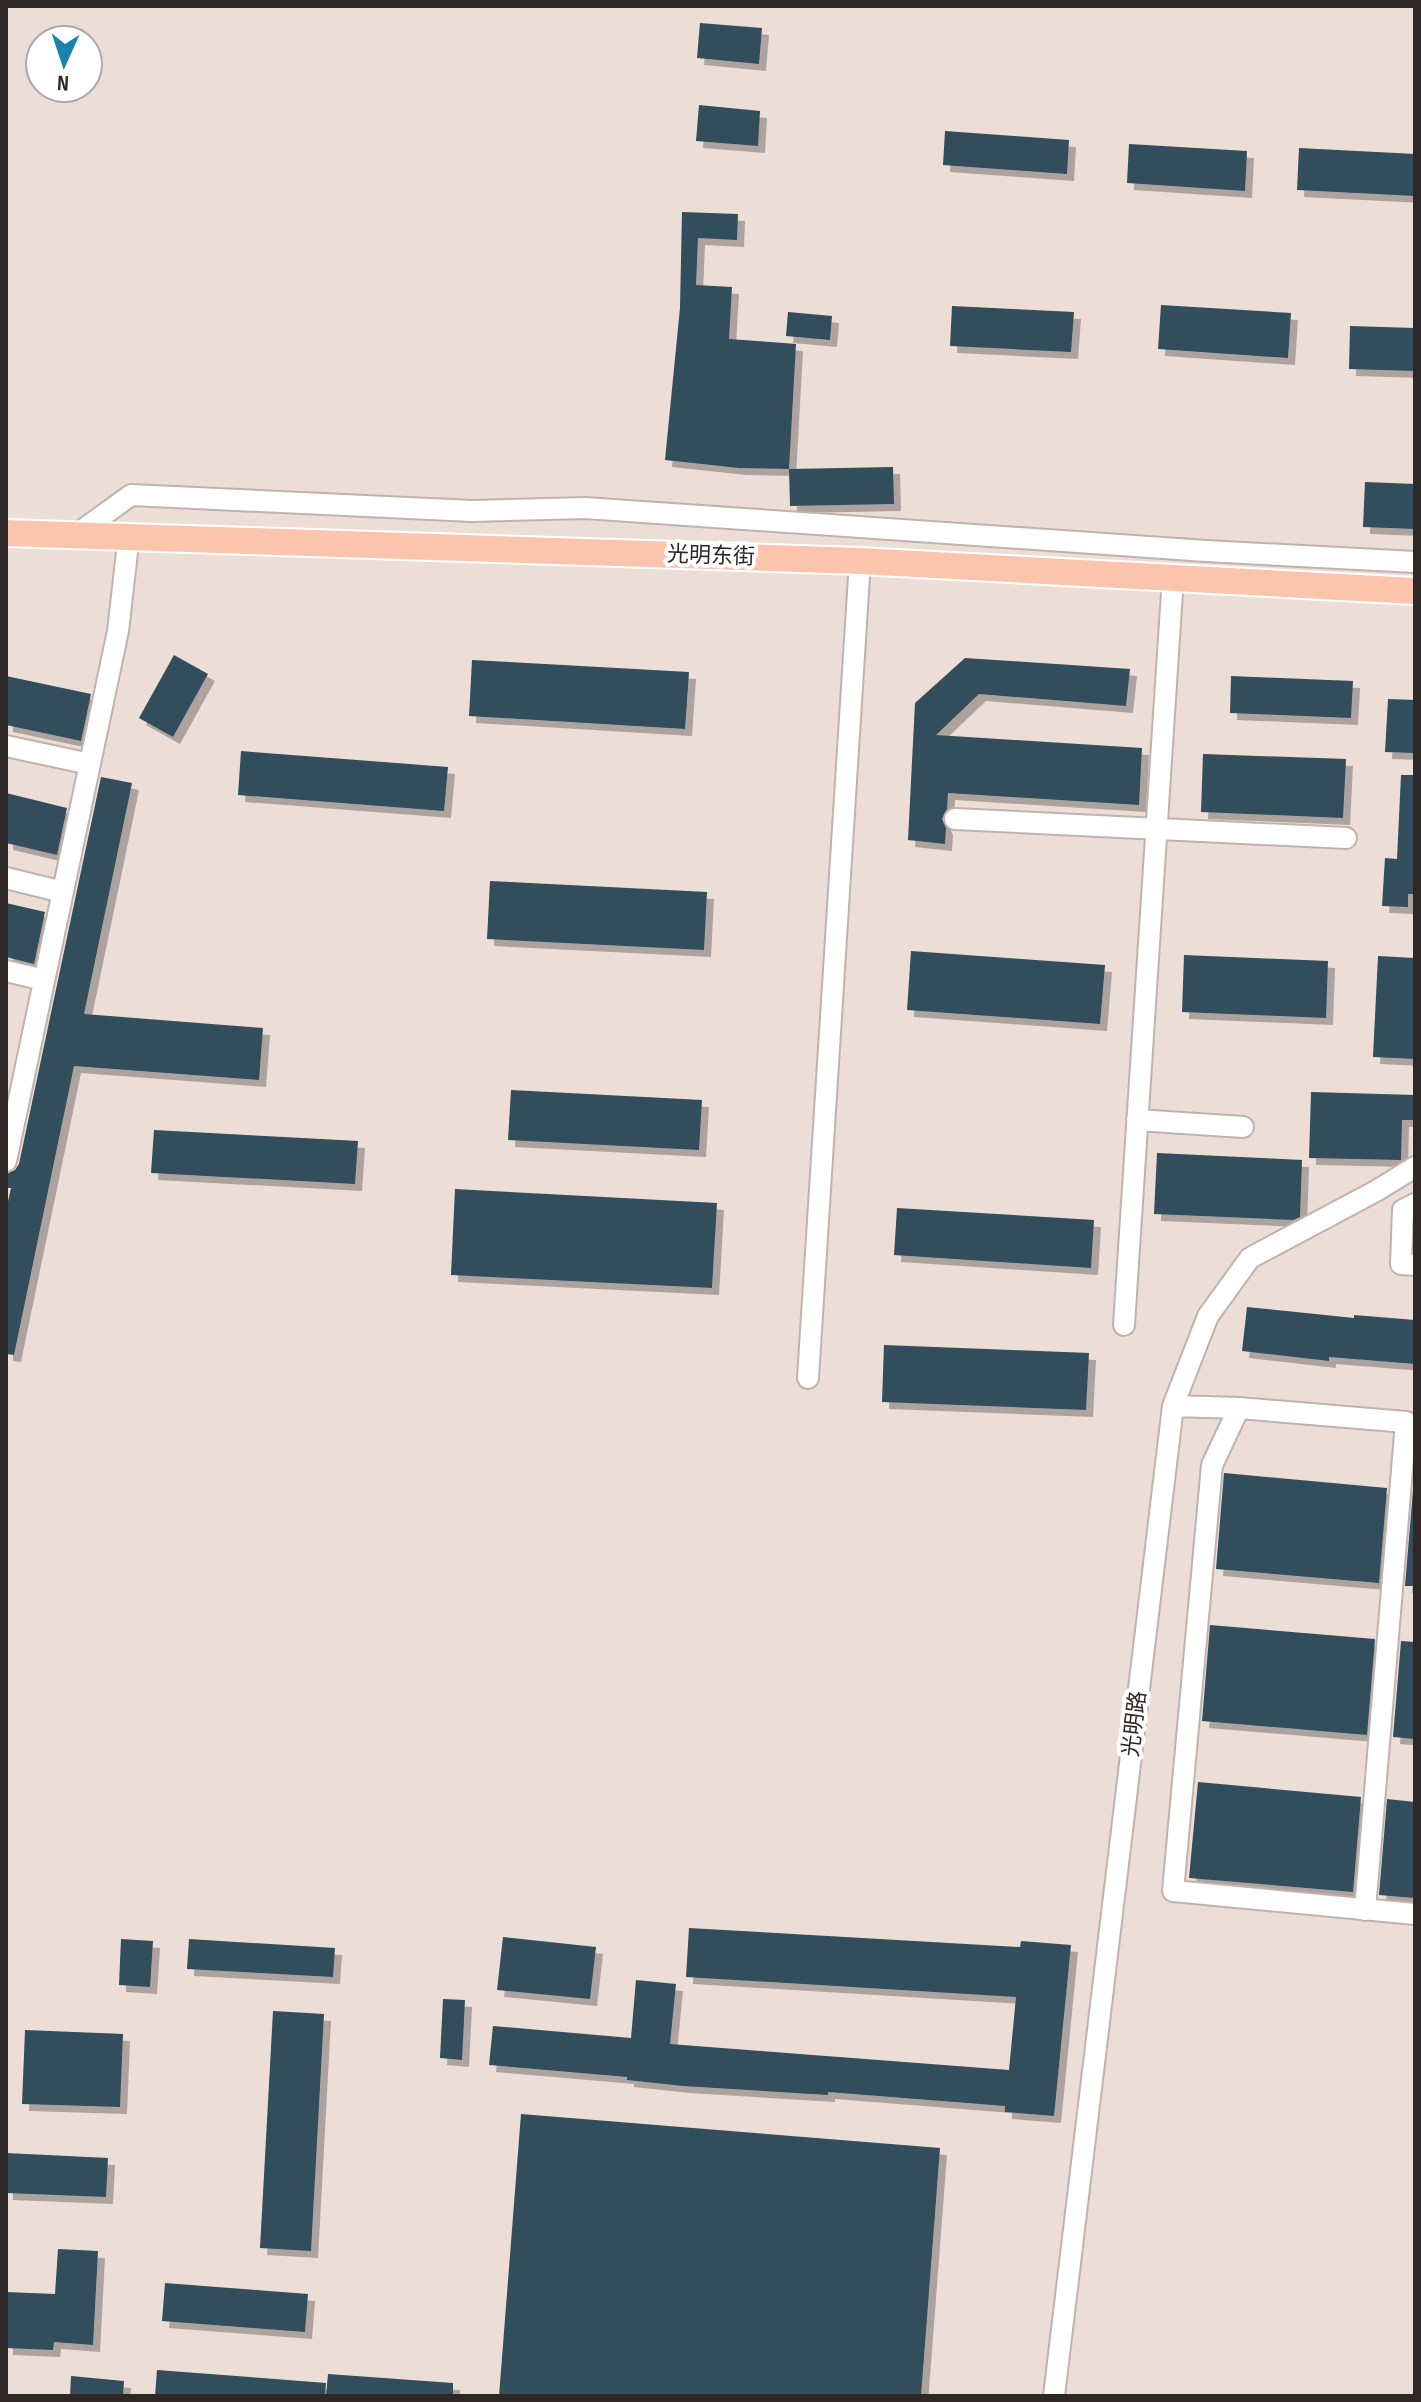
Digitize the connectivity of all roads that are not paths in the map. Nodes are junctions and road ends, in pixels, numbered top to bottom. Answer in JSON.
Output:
{"nodes":[{"id":1,"x":6,"y":533,"type":"edge"},
{"id":2,"x":77,"y":534,"type":"junction"},
{"id":3,"x":129,"y":535,"type":"junction"},
{"id":4,"x":860,"y":561,"type":"junction"},
{"id":5,"x":1415,"y":562,"type":"edge"},
{"id":6,"x":1173,"y":577,"type":"junction"},
{"id":7,"x":1415,"y":591,"type":"edge"},
{"id":8,"x":6,"y":746,"type":"edge"},
{"id":9,"x":90,"y":764,"type":"junction"},
{"id":10,"x":955,"y":819,"type":"dead end"},
{"id":11,"x":1156,"y":829,"type":"junction"},
{"id":12,"x":1346,"y":838,"type":"dead end"},
{"id":13,"x":6,"y":878,"type":"edge"},
{"id":14,"x":63,"y":892,"type":"junction"},
{"id":15,"x":6,"y":971,"type":"edge"},
{"id":16,"x":44,"y":980,"type":"junction"},
{"id":17,"x":12,"y":1102,"type":"edge"},
{"id":18,"x":1137,"y":1120,"type":"junction"},
{"id":19,"x":1243,"y":1127,"type":"dead end"},
{"id":20,"x":6,"y":1161,"type":"edge"},
{"id":21,"x":1415,"y":1167,"type":"edge"},
{"id":22,"x":1415,"y":1204,"type":"edge"},
{"id":23,"x":1415,"y":1265,"type":"edge"},
{"id":24,"x":1124,"y":1325,"type":"dead end"},
{"id":25,"x":808,"y":1378,"type":"dead end"},
{"id":26,"x":1173,"y":1406,"type":"junction"},
{"id":27,"x":1239,"y":1408,"type":"junction"},
{"id":28,"x":1409,"y":1467,"type":"edge"},
{"id":29,"x":1365,"y":1910,"type":"junction"},
{"id":30,"x":1415,"y":1914,"type":"edge"},
{"id":31,"x":1054,"y":2396,"type":"edge"}],
"edges":[{"from":1,"to":2,"type":"main road","name":"光明东街"},
{"from":2,"to":3,"type":"main road","name":"光明东街"},
{"from":2,"to":5,"type":"street"},
{"from":3,"to":4,"type":"main road","name":"光明东街"},
{"from":3,"to":9,"type":"street"},
{"from":4,"to":6,"type":"main road","name":"光明东街"},
{"from":4,"to":25,"type":"street"},
{"from":6,"to":7,"type":"main road","name":"光明东街"},
{"from":6,"to":11,"type":"street"},
{"from":8,"to":9,"type":"street"},
{"from":9,"to":14,"type":"street"},
{"from":10,"to":11,"type":"street"},
{"from":11,"to":12,"type":"street"},
{"from":11,"to":18,"type":"street"},
{"from":13,"to":14,"type":"street"},
{"from":14,"to":16,"type":"street"},
{"from":15,"to":16,"type":"street"},
{"from":16,"to":17,"type":"street"},
{"from":17,"to":20,"type":"street"},
{"from":18,"to":19,"type":"street"},
{"from":18,"to":24,"type":"street"},
{"from":21,"to":26,"type":"street","name":"光明路"},
{"from":22,"to":23,"type":"street"},
{"from":26,"to":27,"type":"street"},
{"from":26,"to":31,"type":"street","name":"光明路"},
{"from":27,"to":28,"type":"street"},
{"from":27,"to":29,"type":"street"},
{"from":28,"to":29,"type":"street"},
{"from":29,"to":30,"type":"street"}]}
